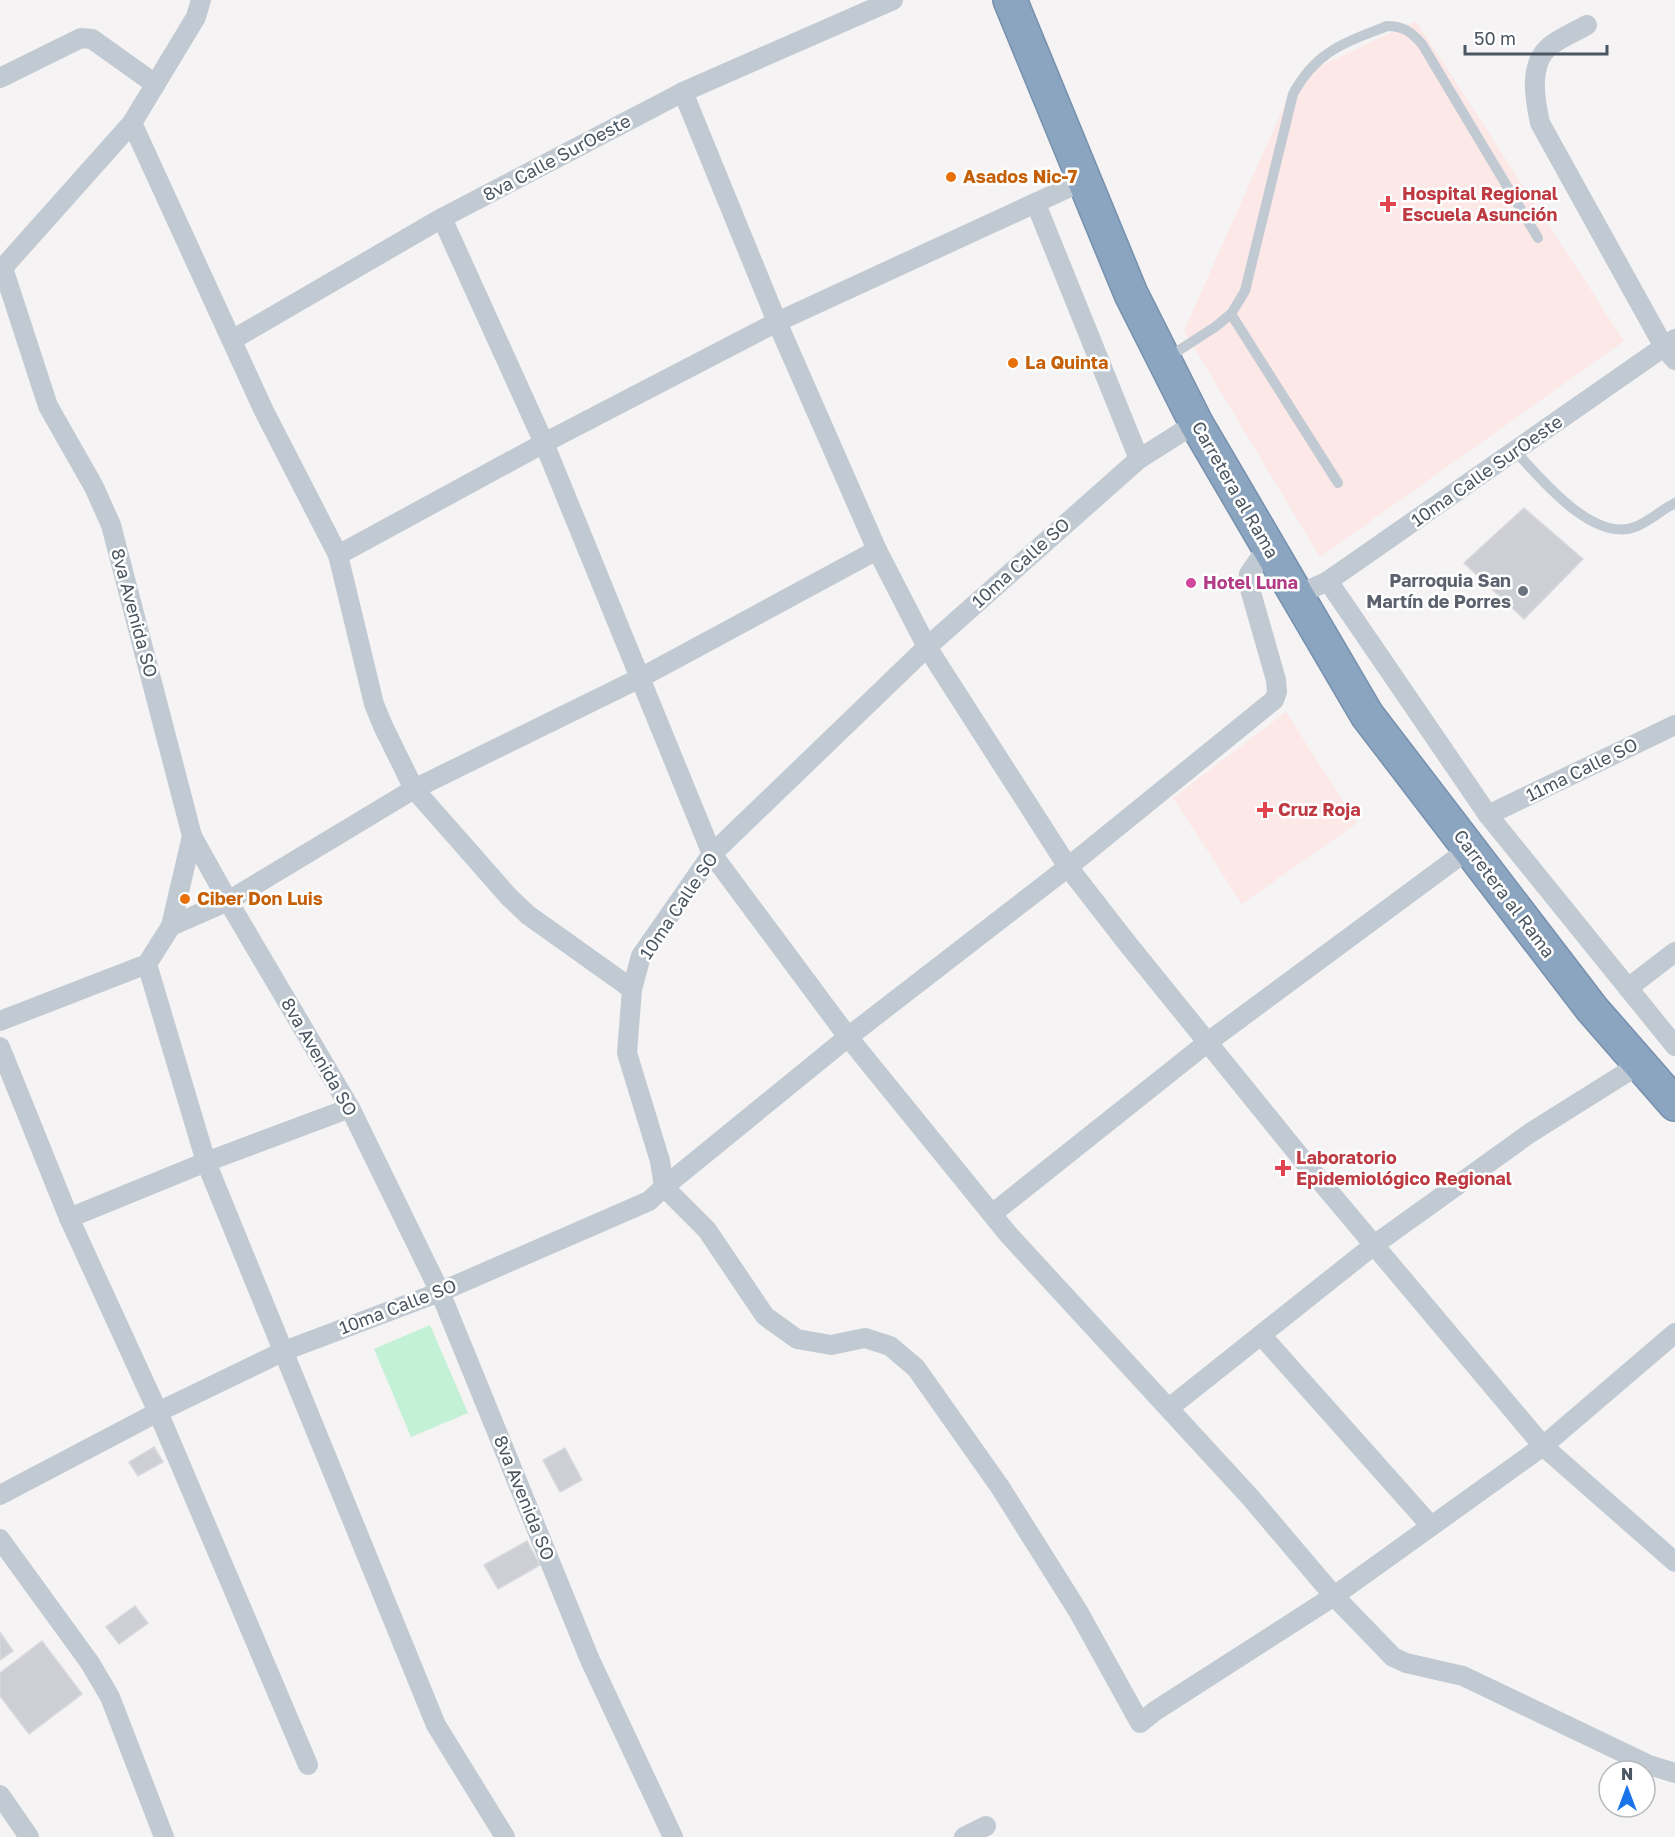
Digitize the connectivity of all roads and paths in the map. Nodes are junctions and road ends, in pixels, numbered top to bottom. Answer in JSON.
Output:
{"nodes":[{"id":1,"x":201,"y":0,"type":"edge"},
{"id":2,"x":893,"y":0,"type":"edge"},
{"id":3,"x":1010,"y":0,"type":"edge"},
{"id":4,"x":1587,"y":25,"type":"dead end"},
{"id":5,"x":0,"y":78,"type":"edge"},
{"id":6,"x":155,"y":84,"type":"junction"},
{"id":7,"x":683,"y":92,"type":"junction"},
{"id":8,"x":132,"y":123,"type":"junction"},
{"id":9,"x":1083,"y":181,"type":"junction"},
{"id":10,"x":1036,"y":204,"type":"junction"},
{"id":11,"x":442,"y":218,"type":"junction"},
{"id":12,"x":1538,"y":238,"type":"dead end"},
{"id":13,"x":2,"y":269,"type":"edge"},
{"id":14,"x":1231,"y":314,"type":"junction"},
{"id":15,"x":777,"y":322,"type":"junction"},
{"id":16,"x":232,"y":340,"type":"junction"},
{"id":17,"x":1672,"y":349,"type":"edge"},
{"id":18,"x":1164,"y":360,"type":"junction"},
{"id":19,"x":1196,"y":423,"type":"junction"},
{"id":20,"x":544,"y":443,"type":"junction"},
{"id":21,"x":1516,"y":452,"type":"junction"},
{"id":22,"x":1138,"y":459,"type":"junction"},
{"id":23,"x":1338,"y":483,"type":"dead end"},
{"id":24,"x":1675,"y":503,"type":"edge"},
{"id":25,"x":1268,"y":546,"type":"junction"},
{"id":26,"x":876,"y":550,"type":"junction"},
{"id":27,"x":338,"y":555,"type":"junction"},
{"id":28,"x":1328,"y":581,"type":"junction"},
{"id":29,"x":1296,"y":596,"type":"junction"},
{"id":30,"x":927,"y":648,"type":"junction"},
{"id":31,"x":640,"y":678,"type":"junction"},
{"id":32,"x":1675,"y":725,"type":"edge"},
{"id":33,"x":414,"y":789,"type":"junction"},
{"id":34,"x":1488,"y":815,"type":"junction"},
{"id":35,"x":192,"y":836,"type":"junction"},
{"id":36,"x":1469,"y":849,"type":"junction"},
{"id":37,"x":712,"y":854,"type":"junction"},
{"id":38,"x":1068,"y":867,"type":"junction"},
{"id":39,"x":228,"y":901,"type":"junction"},
{"id":40,"x":171,"y":926,"type":"junction"},
{"id":41,"x":1675,"y":952,"type":"edge"},
{"id":42,"x":147,"y":964,"type":"junction"},
{"id":43,"x":1628,"y":988,"type":"junction"},
{"id":44,"x":632,"y":989,"type":"junction"},
{"id":45,"x":0,"y":1021,"type":"edge"},
{"id":46,"x":848,"y":1037,"type":"junction"},
{"id":47,"x":1208,"y":1042,"type":"junction"},
{"id":48,"x":1675,"y":1046,"type":"edge"},
{"id":49,"x":0,"y":1047,"type":"edge"},
{"id":50,"x":1640,"y":1064,"type":"junction"},
{"id":51,"x":1675,"y":1104,"type":"edge"},
{"id":52,"x":350,"y":1108,"type":"junction"},
{"id":53,"x":206,"y":1162,"type":"junction"},
{"id":54,"x":664,"y":1187,"type":"junction"},
{"id":55,"x":992,"y":1214,"type":"junction"},
{"id":56,"x":69,"y":1218,"type":"junction"},
{"id":57,"x":1374,"y":1245,"type":"junction"},
{"id":58,"x":440,"y":1292,"type":"junction"},
{"id":59,"x":1675,"y":1333,"type":"edge"},
{"id":60,"x":1262,"y":1335,"type":"junction"},
{"id":61,"x":284,"y":1352,"type":"junction"},
{"id":62,"x":1168,"y":1408,"type":"junction"},
{"id":63,"x":158,"y":1412,"type":"junction"},
{"id":64,"x":1543,"y":1446,"type":"junction"},
{"id":65,"x":0,"y":1495,"type":"edge"},
{"id":66,"x":1431,"y":1526,"type":"junction"},
{"id":67,"x":0,"y":1539,"type":"edge"},
{"id":68,"x":1675,"y":1562,"type":"edge"},
{"id":69,"x":1334,"y":1596,"type":"junction"},
{"id":70,"x":308,"y":1765,"type":"dead end"},
{"id":71,"x":1675,"y":1773,"type":"edge"},
{"id":72,"x":0,"y":1795,"type":"edge"},
{"id":73,"x":986,"y":1826,"type":"dead end"},
{"id":74,"x":29,"y":1837,"type":"edge"},
{"id":75,"x":164,"y":1837,"type":"edge"},
{"id":76,"x":505,"y":1837,"type":"edge"},
{"id":77,"x":673,"y":1837,"type":"edge"},
{"id":78,"x":964,"y":1837,"type":"edge"}],
"edges":[{"from":1,"to":6,"type":"street"},
{"from":2,"to":7,"type":"street","name":"8va Calle SurOeste"},
{"from":3,"to":9,"type":"highway","name":"Carretera al Rama"},
{"from":4,"to":17,"type":"street"},
{"from":5,"to":6,"type":"street"},
{"from":6,"to":8,"type":"street"},
{"from":7,"to":11,"type":"street","name":"8va Calle SurOeste"},
{"from":7,"to":15,"type":"street"},
{"from":8,"to":13,"type":"street"},
{"from":8,"to":16,"type":"street"},
{"from":9,"to":10,"type":"street"},
{"from":9,"to":18,"type":"highway","name":"Carretera al Rama"},
{"from":10,"to":15,"type":"street"},
{"from":10,"to":22,"type":"street"},
{"from":11,"to":16,"type":"street","name":"8va Calle SurOeste"},
{"from":11,"to":20,"type":"street"},
{"from":12,"to":14,"type":"lane"},
{"from":13,"to":35,"type":"street","name":"8va Avenida SO"},
{"from":14,"to":18,"type":"lane"},
{"from":14,"to":23,"type":"lane"},
{"from":15,"to":20,"type":"street"},
{"from":15,"to":26,"type":"street"},
{"from":16,"to":27,"type":"street"},
{"from":17,"to":21,"type":"street","name":"10ma Calle SurOeste"},
{"from":18,"to":19,"type":"highway","name":"Carretera al Rama"},
{"from":19,"to":22,"type":"street","name":"10ma Calle SO"},
{"from":19,"to":25,"type":"highway","name":"Carretera al Rama"},
{"from":20,"to":27,"type":"street"},
{"from":20,"to":31,"type":"street"},
{"from":21,"to":24,"type":"lane"},
{"from":21,"to":28,"type":"street","name":"10ma Calle SurOeste"},
{"from":22,"to":30,"type":"street","name":"10ma Calle SO"},
{"from":25,"to":29,"type":"highway","name":"Carretera al Rama"},
{"from":25,"to":38,"type":"street"},
{"from":26,"to":30,"type":"street"},
{"from":26,"to":31,"type":"street"},
{"from":27,"to":33,"type":"street"},
{"from":28,"to":29,"type":"street","name":"10ma Calle SurOeste"},
{"from":28,"to":34,"type":"street"},
{"from":29,"to":36,"type":"highway","name":"Carretera al Rama"},
{"from":30,"to":37,"type":"street","name":"10ma Calle SO"},
{"from":30,"to":38,"type":"street"},
{"from":31,"to":33,"type":"street"},
{"from":31,"to":37,"type":"street"},
{"from":32,"to":34,"type":"street","name":"11ma Calle SO"},
{"from":33,"to":39,"type":"street"},
{"from":33,"to":44,"type":"street"},
{"from":34,"to":43,"type":"street"},
{"from":35,"to":39,"type":"street","name":"8va Avenida SO"},
{"from":35,"to":40,"type":"street"},
{"from":36,"to":47,"type":"street"},
{"from":36,"to":50,"type":"highway","name":"Carretera al Rama"},
{"from":37,"to":44,"type":"street","name":"10ma Calle SO"},
{"from":37,"to":46,"type":"street"},
{"from":38,"to":46,"type":"street"},
{"from":38,"to":47,"type":"street"},
{"from":39,"to":40,"type":"street"},
{"from":39,"to":52,"type":"street","name":"8va Avenida SO"},
{"from":40,"to":42,"type":"street"},
{"from":41,"to":43,"type":"street"},
{"from":42,"to":45,"type":"street"},
{"from":42,"to":53,"type":"street"},
{"from":43,"to":48,"type":"street"},
{"from":44,"to":54,"type":"street","name":"10ma Calle SO"},
{"from":46,"to":54,"type":"street"},
{"from":46,"to":55,"type":"street"},
{"from":47,"to":55,"type":"street"},
{"from":47,"to":57,"type":"street"},
{"from":49,"to":56,"type":"street"},
{"from":50,"to":51,"type":"highway","name":"Carretera al Rama"},
{"from":50,"to":57,"type":"street"},
{"from":52,"to":53,"type":"street"},
{"from":52,"to":58,"type":"street","name":"8va Avenida SO"},
{"from":53,"to":56,"type":"street"},
{"from":53,"to":61,"type":"street"},
{"from":54,"to":58,"type":"street","name":"10ma Calle SO"},
{"from":54,"to":69,"type":"street"},
{"from":55,"to":62,"type":"street"},
{"from":56,"to":63,"type":"street"},
{"from":57,"to":60,"type":"street"},
{"from":57,"to":64,"type":"street"},
{"from":58,"to":61,"type":"street","name":"10ma Calle SO"},
{"from":58,"to":77,"type":"street","name":"8va Avenida SO"},
{"from":59,"to":64,"type":"street"},
{"from":60,"to":62,"type":"street"},
{"from":60,"to":66,"type":"street"},
{"from":61,"to":63,"type":"street","name":"10ma Calle SO"},
{"from":61,"to":76,"type":"street"},
{"from":62,"to":69,"type":"street"},
{"from":63,"to":65,"type":"street","name":"10ma Calle SO"},
{"from":63,"to":70,"type":"street"},
{"from":64,"to":66,"type":"street"},
{"from":64,"to":68,"type":"street"},
{"from":66,"to":69,"type":"street"},
{"from":67,"to":75,"type":"street"},
{"from":69,"to":71,"type":"street"},
{"from":72,"to":74,"type":"street"},
{"from":73,"to":78,"type":"street"}]}
